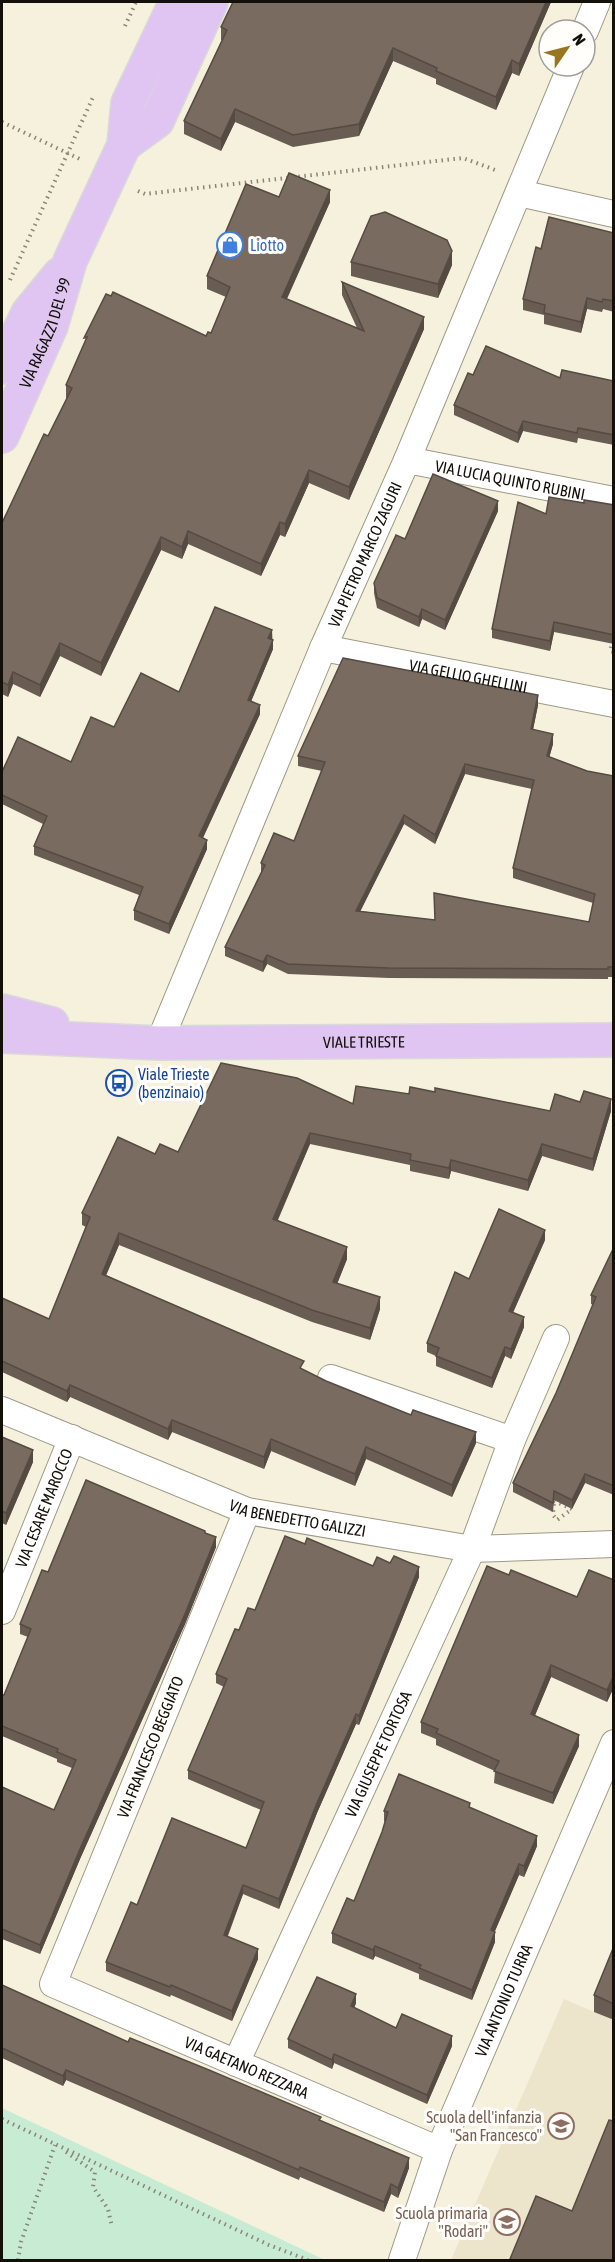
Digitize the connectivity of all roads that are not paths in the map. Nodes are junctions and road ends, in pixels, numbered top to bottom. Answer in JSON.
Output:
{"nodes":[{"id":1,"x":176,"y":2,"type":"edge"},
{"id":2,"x":211,"y":2,"type":"edge"},
{"id":3,"x":597,"y":2,"type":"edge"},
{"id":4,"x":590,"y":18,"type":"edge"},
{"id":5,"x":566,"y":78,"type":"edge"},
{"id":6,"x":124,"y":145,"type":"junction"},
{"id":7,"x":522,"y":187,"type":"junction"},
{"id":8,"x":614,"y":214,"type":"edge"},
{"id":9,"x":70,"y":261,"type":"junction"},
{"id":10,"x":2,"y":368,"type":"edge"},
{"id":11,"x":2,"y":436,"type":"edge"},
{"id":12,"x":407,"y":460,"type":"junction"},
{"id":13,"x":614,"y":500,"type":"edge"},
{"id":14,"x":323,"y":648,"type":"junction"},
{"id":15,"x":614,"y":704,"type":"edge"},
{"id":16,"x":2,"y":1011,"type":"edge"},
{"id":17,"x":2,"y":1036,"type":"edge"},
{"id":18,"x":112,"y":1040,"type":"junction"},
{"id":19,"x":614,"y":1040,"type":"edge"},
{"id":20,"x":159,"y":1043,"type":"junction"},
{"id":21,"x":556,"y":1338,"type":"dead end"},
{"id":22,"x":331,"y":1378,"type":"dead end"},
{"id":23,"x":2,"y":1410,"type":"edge"},
{"id":24,"x":72,"y":1438,"type":"junction"},
{"id":25,"x":512,"y":1440,"type":"junction"},
{"id":26,"x":247,"y":1511,"type":"junction"},
{"id":27,"x":614,"y":1544,"type":"edge"},
{"id":28,"x":472,"y":1549,"type":"junction"},
{"id":29,"x":2,"y":1611,"type":"edge"},
{"id":30,"x":614,"y":1743,"type":"edge"},
{"id":31,"x":53,"y":1984,"type":"joint"},
{"id":32,"x":236,"y":2063,"type":"junction"},
{"id":33,"x":439,"y":2150,"type":"junction"},
{"id":34,"x":402,"y":2260,"type":"edge"}],
"edges":[{"from":1,"to":6,"type":"main road","name":"VIA RAGAZZI DEL '99"},
{"from":2,"to":6,"type":"main road","name":"VIA RAGAZZI DEL '99"},
{"from":3,"to":4,"type":"street"},
{"from":5,"to":7,"type":"street","name":"VIA PIETRO MARCO ZAGURI"},
{"from":6,"to":9,"type":"main road","name":"VIA RAGAZZI DEL '99"},
{"from":7,"to":8,"type":"street"},
{"from":7,"to":12,"type":"street","name":"VIA PIETRO MARCO ZAGURI"},
{"from":9,"to":10,"type":"main road","name":"VIA RAGAZZI DEL '99"},
{"from":9,"to":11,"type":"main road","name":"VIA RAGAZZI DEL '99"},
{"from":12,"to":13,"type":"street","name":"VIA LUCIA QUINTO RUBINI"},
{"from":12,"to":14,"type":"street","name":"VIA PIETRO MARCO ZAGURI"},
{"from":14,"to":15,"type":"street","name":"VIA GELLIO GHELLINI"},
{"from":14,"to":20,"type":"street","name":"VIA PIETRO MARCO ZAGURI"},
{"from":16,"to":18,"type":"main road","name":"VIALE TRIESTE"},
{"from":17,"to":18,"type":"main road","name":"VIALE TRIESTE"},
{"from":18,"to":20,"type":"main road","name":"VIALE TRIESTE"},
{"from":19,"to":20,"type":"main road","name":"VIALE TRIESTE"},
{"from":21,"to":25,"type":"street","name":"VIA GIUSEPPE TORTOSA"},
{"from":22,"to":25,"type":"street"},
{"from":23,"to":24,"type":"street","name":"VIA BENEDETTO GALIZZI"},
{"from":24,"to":26,"type":"street","name":"VIA BENEDETTO GALIZZI"},
{"from":24,"to":29,"type":"street","name":"VIA CESARE MAROCCO"},
{"from":25,"to":28,"type":"street","name":"VIA GIUSEPPE TORTOSA"},
{"from":26,"to":28,"type":"street","name":"VIA BENEDETTO GALIZZI"},
{"from":26,"to":31,"type":"street","name":"VIA FRANCESCO BEGGIATO"},
{"from":27,"to":28,"type":"street","name":"VIA BENEDETTO GALIZZI"},
{"from":28,"to":32,"type":"street","name":"VIA GIUSEPPE TORTOSA"},
{"from":30,"to":33,"type":"street","name":"VIA ANTONIO TURRA"},
{"from":31,"to":32,"type":"street","name":"VIA GAETANO REZZARA"},
{"from":32,"to":33,"type":"street","name":"VIA GAETANO REZZARA"},
{"from":33,"to":34,"type":"street","name":"VIA ANTONIO TURRA"}]}
